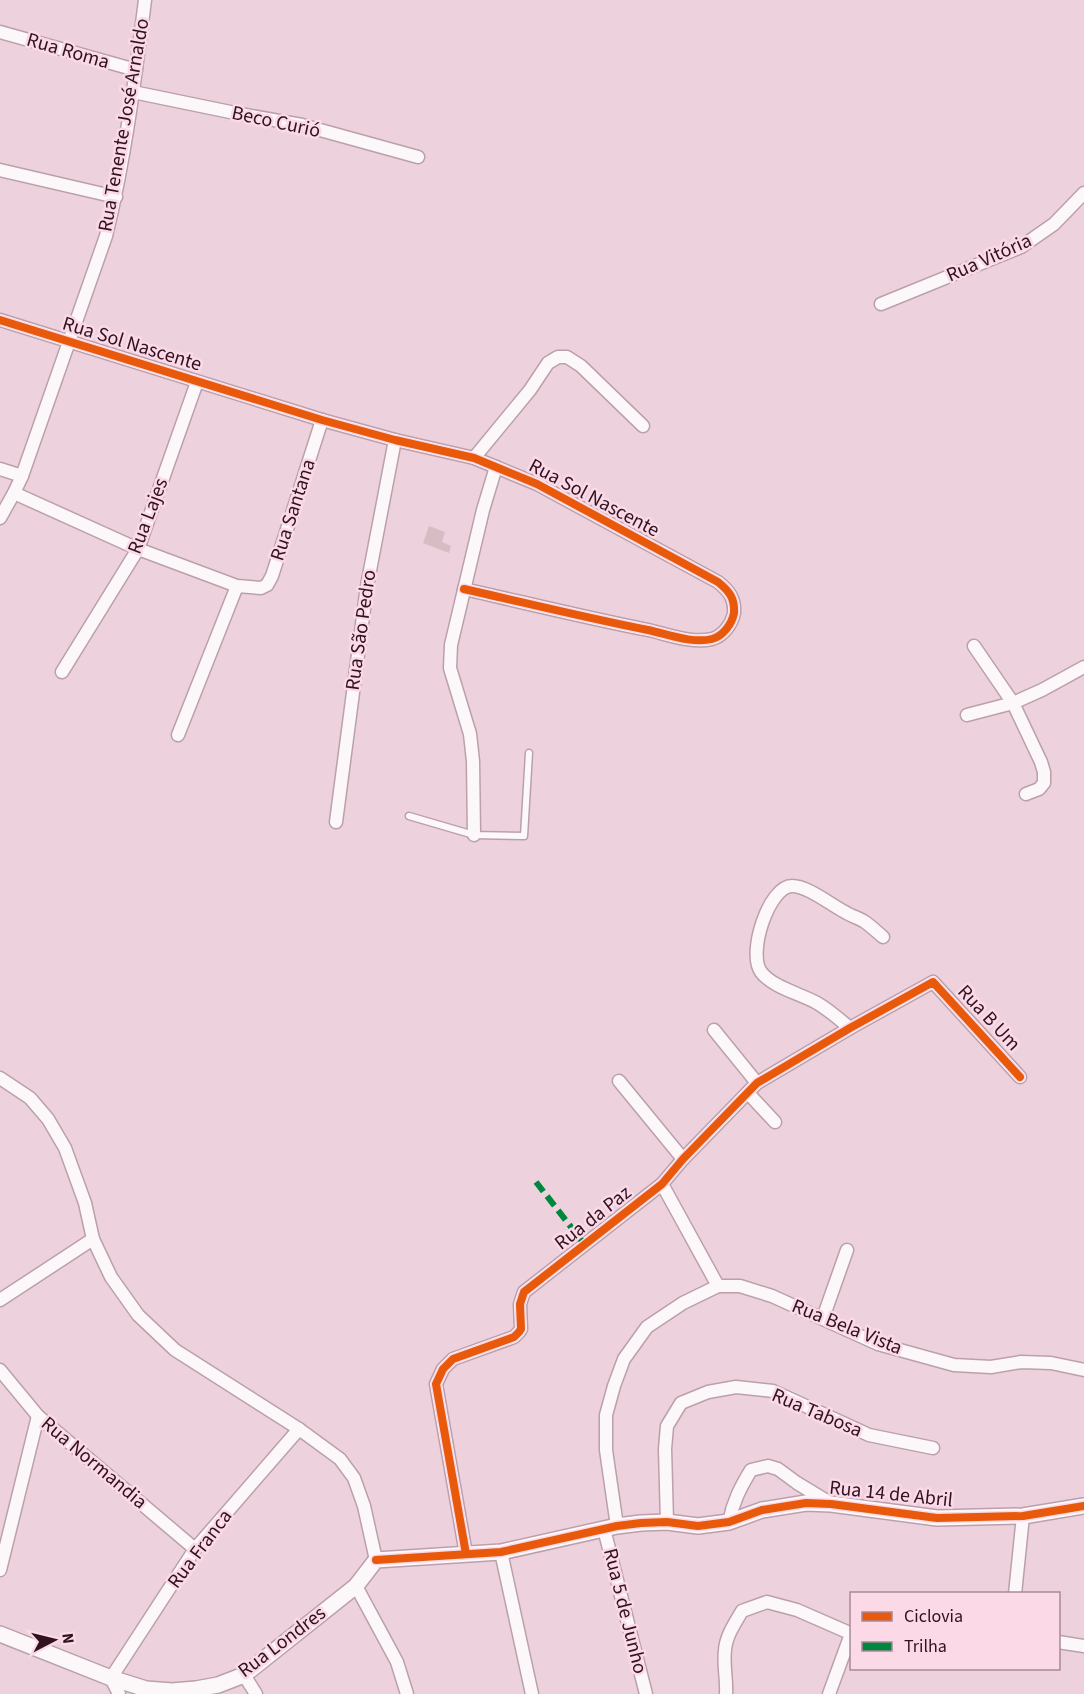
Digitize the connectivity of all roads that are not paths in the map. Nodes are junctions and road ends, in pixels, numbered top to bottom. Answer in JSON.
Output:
{"nodes":[{"id":1,"x":145,"y":0,"type":"edge"},
{"id":2,"x":0,"y":32,"type":"edge"},
{"id":3,"x":136,"y":70,"type":"junction"},
{"id":4,"x":133,"y":92,"type":"junction"},
{"id":5,"x":418,"y":157,"type":"dead end"},
{"id":6,"x":0,"y":170,"type":"edge"},
{"id":7,"x":1084,"y":193,"type":"edge"},
{"id":8,"x":116,"y":197,"type":"junction"},
{"id":9,"x":881,"y":304,"type":"dead end"},
{"id":10,"x":0,"y":320,"type":"edge"},
{"id":11,"x":68,"y":341,"type":"junction"},
{"id":12,"x":197,"y":382,"type":"junction"},
{"id":13,"x":322,"y":420,"type":"junction"},
{"id":14,"x":643,"y":426,"type":"dead end"},
{"id":15,"x":395,"y":440,"type":"junction"},
{"id":16,"x":474,"y":459,"type":"junction"},
{"id":17,"x":496,"y":467,"type":"junction"},
{"id":18,"x":0,"y":469,"type":"edge"},
{"id":19,"x":22,"y":476,"type":"junction"},
{"id":20,"x":14,"y":493,"type":"junction"},
{"id":21,"x":0,"y":518,"type":"edge"},
{"id":22,"x":138,"y":549,"type":"junction"},
{"id":23,"x":237,"y":586,"type":"junction"},
{"id":24,"x":464,"y":589,"type":"junction"},
{"id":25,"x":974,"y":646,"type":"dead end"},
{"id":26,"x":1084,"y":667,"type":"edge"},
{"id":27,"x":62,"y":672,"type":"dead end"},
{"id":28,"x":1013,"y":703,"type":"junction"},
{"id":29,"x":967,"y":715,"type":"dead end"},
{"id":30,"x":178,"y":735,"type":"dead end"},
{"id":31,"x":529,"y":753,"type":"dead end"},
{"id":32,"x":1026,"y":794,"type":"dead end"},
{"id":33,"x":409,"y":816,"type":"dead end"},
{"id":34,"x":336,"y":822,"type":"dead end"},
{"id":35,"x":474,"y":835,"type":"junction"},
{"id":36,"x":883,"y":937,"type":"dead end"},
{"id":37,"x":933,"y":982,"type":"joint"},
{"id":38,"x":850,"y":1028,"type":"junction"},
{"id":39,"x":714,"y":1030,"type":"dead end"},
{"id":40,"x":1020,"y":1077,"type":"dead end"},
{"id":41,"x":0,"y":1078,"type":"edge"},
{"id":42,"x":619,"y":1081,"type":"dead end"},
{"id":43,"x":757,"y":1083,"type":"junction"},
{"id":44,"x":748,"y":1093,"type":"junction"},
{"id":45,"x":775,"y":1122,"type":"dead end"},
{"id":46,"x":683,"y":1160,"type":"junction"},
{"id":47,"x":662,"y":1184,"type":"junction"},
{"id":48,"x":93,"y":1239,"type":"junction"},
{"id":49,"x":848,"y":1250,"type":"dead end"},
{"id":50,"x":718,"y":1287,"type":"junction"},
{"id":51,"x":0,"y":1300,"type":"edge"},
{"id":52,"x":823,"y":1318,"type":"junction"},
{"id":53,"x":0,"y":1370,"type":"edge"},
{"id":54,"x":1084,"y":1370,"type":"edge"},
{"id":55,"x":38,"y":1416,"type":"junction"},
{"id":56,"x":299,"y":1429,"type":"junction"},
{"id":57,"x":933,"y":1448,"type":"dead end"},
{"id":58,"x":831,"y":1504,"type":"junction"},
{"id":59,"x":1084,"y":1506,"type":"edge"},
{"id":60,"x":1023,"y":1516,"type":"junction"},
{"id":61,"x":667,"y":1522,"type":"junction"},
{"id":62,"x":729,"y":1522,"type":"junction"},
{"id":63,"x":610,"y":1527,"type":"junction"},
{"id":64,"x":195,"y":1550,"type":"junction"},
{"id":65,"x":501,"y":1552,"type":"junction"},
{"id":66,"x":466,"y":1554,"type":"junction"},
{"id":67,"x":376,"y":1560,"type":"junction"},
{"id":68,"x":0,"y":1570,"type":"edge"},
{"id":69,"x":356,"y":1586,"type":"junction"},
{"id":70,"x":1015,"y":1592,"type":"edge"},
{"id":71,"x":0,"y":1634,"type":"edge"},
{"id":72,"x":850,"y":1634,"type":"edge"},
{"id":73,"x":850,"y":1637,"type":"edge"},
{"id":74,"x":1060,"y":1642,"type":"edge"},
{"id":75,"x":1084,"y":1646,"type":"edge"},
{"id":76,"x":244,"y":1675,"type":"junction"},
{"id":77,"x":111,"y":1678,"type":"junction"},
{"id":78,"x":119,"y":1694,"type":"edge"},
{"id":79,"x":256,"y":1694,"type":"edge"},
{"id":80,"x":407,"y":1694,"type":"edge"},
{"id":81,"x":532,"y":1694,"type":"edge"},
{"id":82,"x":646,"y":1694,"type":"edge"},
{"id":83,"x":726,"y":1694,"type":"edge"},
{"id":84,"x":829,"y":1694,"type":"edge"}],
"edges":[{"from":1,"to":3,"type":"street","name":"Rua Tenente José Arnaldo"},
{"from":2,"to":3,"type":"street","name":"Rua Roma"},
{"from":3,"to":4,"type":"street","name":"Rua Tenente José Arnaldo"},
{"from":4,"to":5,"type":"street","name":"Beco Curió"},
{"from":4,"to":8,"type":"street","name":"Rua Tenente José Arnaldo"},
{"from":6,"to":8,"type":"street"},
{"from":7,"to":9,"type":"street","name":"Rua Vitória"},
{"from":8,"to":11,"type":"street","name":"Rua Tenente José Arnaldo"},
{"from":10,"to":11,"type":"street","name":"Rua Sol Nascente"},
{"from":11,"to":12,"type":"street","name":"Rua Sol Nascente"},
{"from":11,"to":19,"type":"street","name":"Rua Tenente José Arnaldo"},
{"from":12,"to":13,"type":"street","name":"Rua Sol Nascente"},
{"from":12,"to":22,"type":"street","name":"Rua Lajes"},
{"from":13,"to":15,"type":"street","name":"Rua Sol Nascente"},
{"from":13,"to":23,"type":"street","name":"Rua Santana"},
{"from":14,"to":16,"type":"street"},
{"from":15,"to":16,"type":"street","name":"Rua Sol Nascente"},
{"from":15,"to":34,"type":"street","name":"Rua São Pedro"},
{"from":16,"to":17,"type":"street","name":"Rua Sol Nascente"},
{"from":17,"to":24,"type":"street"},
{"from":17,"to":24,"type":"street","name":"Rua Sol Nascente"},
{"from":18,"to":19,"type":"street"},
{"from":19,"to":20,"type":"street","name":"Rua Tenente José Arnaldo"},
{"from":20,"to":21,"type":"street","name":"Rua Tenente José Arnaldo"},
{"from":20,"to":22,"type":"street"},
{"from":22,"to":23,"type":"street"},
{"from":22,"to":27,"type":"street","name":"Rua Lajes"},
{"from":23,"to":30,"type":"street"},
{"from":24,"to":35,"type":"street"},
{"from":25,"to":28,"type":"street"},
{"from":26,"to":28,"type":"street"},
{"from":28,"to":29,"type":"street"},
{"from":28,"to":32,"type":"street"},
{"from":31,"to":35,"type":"lane"},
{"from":33,"to":35,"type":"lane"},
{"from":36,"to":38,"type":"street"},
{"from":37,"to":38,"type":"street","name":"Rua da Paz"},
{"from":37,"to":40,"type":"street","name":"Rua B Um"},
{"from":38,"to":43,"type":"street","name":"Rua da Paz"},
{"from":39,"to":43,"type":"street"},
{"from":41,"to":48,"type":"street"},
{"from":42,"to":46,"type":"street"},
{"from":43,"to":44,"type":"street","name":"Rua da Paz"},
{"from":44,"to":45,"type":"street"},
{"from":44,"to":46,"type":"street","name":"Rua da Paz"},
{"from":46,"to":47,"type":"street","name":"Rua da Paz"},
{"from":47,"to":50,"type":"street"},
{"from":47,"to":66,"type":"street","name":"Rua da Paz"},
{"from":48,"to":51,"type":"street"},
{"from":48,"to":56,"type":"street"},
{"from":49,"to":52,"type":"street"},
{"from":50,"to":52,"type":"street","name":"Rua Bela Vista"},
{"from":50,"to":63,"type":"street","name":"Rua Bela Vista"},
{"from":52,"to":54,"type":"street","name":"Rua Bela Vista"},
{"from":53,"to":55,"type":"street","name":"Rua Normandia"},
{"from":55,"to":64,"type":"street","name":"Rua Normandia"},
{"from":55,"to":68,"type":"street"},
{"from":56,"to":64,"type":"street","name":"Rua Franca"},
{"from":56,"to":67,"type":"street"},
{"from":57,"to":61,"type":"street","name":"Rua Tabosa"},
{"from":58,"to":60,"type":"street","name":"Rua 14 de Abril"},
{"from":58,"to":62,"type":"street","name":"Rua 14 de Abril"},
{"from":58,"to":62,"type":"street"},
{"from":59,"to":60,"type":"street","name":"Rua 14 de Abril"},
{"from":60,"to":70,"type":"street"},
{"from":61,"to":62,"type":"street","name":"Rua 14 de Abril"},
{"from":61,"to":63,"type":"street","name":"Rua 14 de Abril"},
{"from":63,"to":65,"type":"street","name":"Rua 14 de Abril"},
{"from":63,"to":82,"type":"street","name":"Rua 5 de Junho"},
{"from":64,"to":77,"type":"street","name":"Rua Franca"},
{"from":65,"to":66,"type":"street","name":"Rua 14 de Abril"},
{"from":65,"to":81,"type":"street"},
{"from":66,"to":67,"type":"street","name":"Rua 14 de Abril"},
{"from":67,"to":69,"type":"street","name":"Rua Londres"},
{"from":69,"to":76,"type":"street","name":"Rua Londres"},
{"from":69,"to":80,"type":"street"},
{"from":71,"to":77,"type":"street","name":"Rua Londres"},
{"from":72,"to":83,"type":"street"},
{"from":73,"to":84,"type":"street"},
{"from":74,"to":75,"type":"street"},
{"from":76,"to":77,"type":"street","name":"Rua Londres"},
{"from":76,"to":79,"type":"street"},
{"from":77,"to":78,"type":"street"}]}
